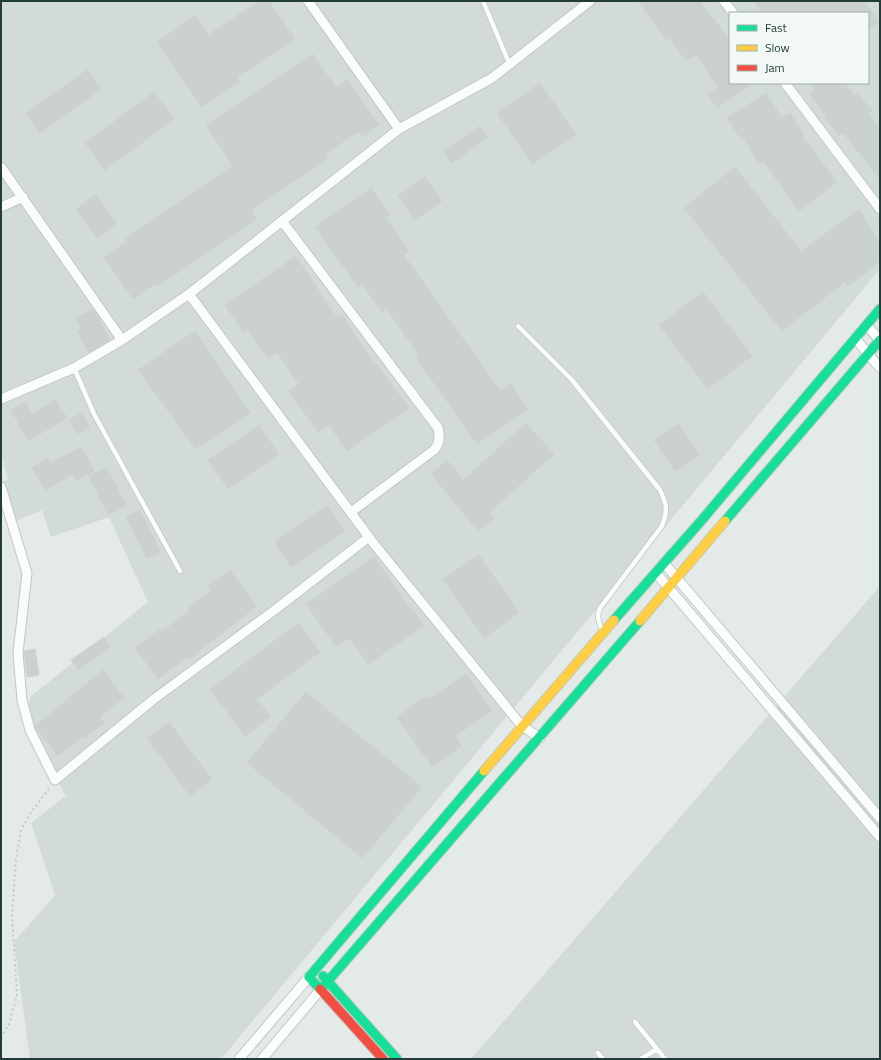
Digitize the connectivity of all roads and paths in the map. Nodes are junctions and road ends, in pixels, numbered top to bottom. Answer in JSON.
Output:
{"nodes":[{"id":1,"x":483,"y":1,"type":"edge"},
{"id":2,"x":590,"y":1,"type":"edge"},
{"id":3,"x":724,"y":1,"type":"edge"},
{"id":4,"x":310,"y":2,"type":"edge"},
{"id":5,"x":732,"y":12,"type":"edge"},
{"id":6,"x":509,"y":64,"type":"junction"},
{"id":7,"x":786,"y":84,"type":"edge"},
{"id":8,"x":399,"y":129,"type":"junction"},
{"id":9,"x":1,"y":167,"type":"edge"},
{"id":10,"x":23,"y":197,"type":"junction"},
{"id":11,"x":1,"y":207,"type":"edge"},
{"id":12,"x":880,"y":209,"type":"edge"},
{"id":13,"x":282,"y":221,"type":"junction"},
{"id":14,"x":189,"y":294,"type":"junction"},
{"id":15,"x":880,"y":309,"type":"edge"},
{"id":16,"x":867,"y":324,"type":"junction"},
{"id":17,"x":518,"y":326,"type":"dead end"},
{"id":18,"x":855,"y":338,"type":"junction"},
{"id":19,"x":122,"y":340,"type":"junction"},
{"id":20,"x":880,"y":340,"type":"edge"},
{"id":21,"x":868,"y":353,"type":"junction"},
{"id":22,"x":74,"y":368,"type":"junction"},
{"id":23,"x":880,"y":368,"type":"edge"},
{"id":24,"x":1,"y":399,"type":"edge"},
{"id":25,"x":1,"y":487,"type":"edge"},
{"id":26,"x":351,"y":512,"type":"junction"},
{"id":27,"x":369,"y":537,"type":"junction"},
{"id":28,"x":664,"y":563,"type":"junction"},
{"id":29,"x":180,"y":571,"type":"dead end"},
{"id":30,"x":656,"y":573,"type":"junction"},
{"id":31,"x":677,"y":579,"type":"junction"},
{"id":32,"x":668,"y":588,"type":"junction"},
{"id":33,"x":604,"y":632,"type":"junction"},
{"id":34,"x":522,"y":726,"type":"junction"},
{"id":35,"x":540,"y":738,"type":"junction"},
{"id":36,"x":55,"y":780,"type":"junction"},
{"id":37,"x":880,"y":818,"type":"edge"},
{"id":38,"x":880,"y":837,"type":"edge"},
{"id":39,"x":413,"y":855,"type":"junction"},
{"id":40,"x":428,"y":867,"type":"junction"},
{"id":41,"x":316,"y":969,"type":"junction"},
{"id":42,"x":309,"y":977,"type":"junction"},
{"id":43,"x":328,"y":981,"type":"junction"},
{"id":44,"x":321,"y":989,"type":"junction"},
{"id":45,"x":635,"y":1022,"type":"dead end"},
{"id":46,"x":1,"y":1038,"type":"edge"},
{"id":47,"x":657,"y":1049,"type":"junction"},
{"id":48,"x":598,"y":1053,"type":"dead end"},
{"id":49,"x":239,"y":1059,"type":"edge"},
{"id":50,"x":262,"y":1059,"type":"edge"},
{"id":51,"x":383,"y":1059,"type":"edge"},
{"id":52,"x":398,"y":1059,"type":"edge"},
{"id":53,"x":603,"y":1059,"type":"edge"},
{"id":54,"x":641,"y":1059,"type":"edge"},
{"id":55,"x":665,"y":1059,"type":"edge"}],
"edges":[{"from":1,"to":6,"type":"lane"},
{"from":2,"to":6,"type":"street"},
{"from":3,"to":5,"type":"street"},
{"from":4,"to":8,"type":"street"},
{"from":6,"to":8,"type":"street"},
{"from":7,"to":12,"type":"street"},
{"from":8,"to":13,"type":"street"},
{"from":9,"to":10,"type":"street"},
{"from":10,"to":11,"type":"street"},
{"from":10,"to":19,"type":"street"},
{"from":13,"to":14,"type":"street"},
{"from":13,"to":26,"type":"street"},
{"from":14,"to":19,"type":"street"},
{"from":14,"to":26,"type":"street"},
{"from":15,"to":16,"type":"street"},
{"from":16,"to":18,"type":"street"},
{"from":16,"to":20,"type":"street"},
{"from":17,"to":33,"type":"lane"},
{"from":18,"to":21,"type":"street"},
{"from":18,"to":28,"type":"street"},
{"from":19,"to":22,"type":"street"},
{"from":20,"to":21,"type":"street"},
{"from":21,"to":23,"type":"street"},
{"from":21,"to":31,"type":"street"},
{"from":22,"to":24,"type":"street"},
{"from":22,"to":29,"type":"lane"},
{"from":25,"to":36,"type":"street"},
{"from":26,"to":27,"type":"street"},
{"from":27,"to":34,"type":"street"},
{"from":27,"to":36,"type":"street"},
{"from":28,"to":30,"type":"street"},
{"from":28,"to":31,"type":"street"},
{"from":30,"to":32,"type":"street"},
{"from":30,"to":33,"type":"street"},
{"from":31,"to":32,"type":"street"},
{"from":31,"to":37,"type":"street"},
{"from":32,"to":35,"type":"street"},
{"from":32,"to":38,"type":"street"},
{"from":33,"to":34,"type":"street"},
{"from":34,"to":35,"type":"street"},
{"from":34,"to":39,"type":"street"},
{"from":35,"to":40,"type":"street"},
{"from":36,"to":46,"type":"path"},
{"from":39,"to":40,"type":"street"},
{"from":39,"to":41,"type":"street"},
{"from":40,"to":43,"type":"street"},
{"from":41,"to":42,"type":"street"},
{"from":41,"to":43,"type":"street"},
{"from":42,"to":44,"type":"street"},
{"from":42,"to":49,"type":"street"},
{"from":43,"to":44,"type":"street"},
{"from":43,"to":52,"type":"street"},
{"from":44,"to":50,"type":"street"},
{"from":44,"to":51,"type":"street"},
{"from":45,"to":47,"type":"lane"},
{"from":47,"to":54,"type":"lane"},
{"from":47,"to":55,"type":"lane"},
{"from":48,"to":53,"type":"lane"}]}
